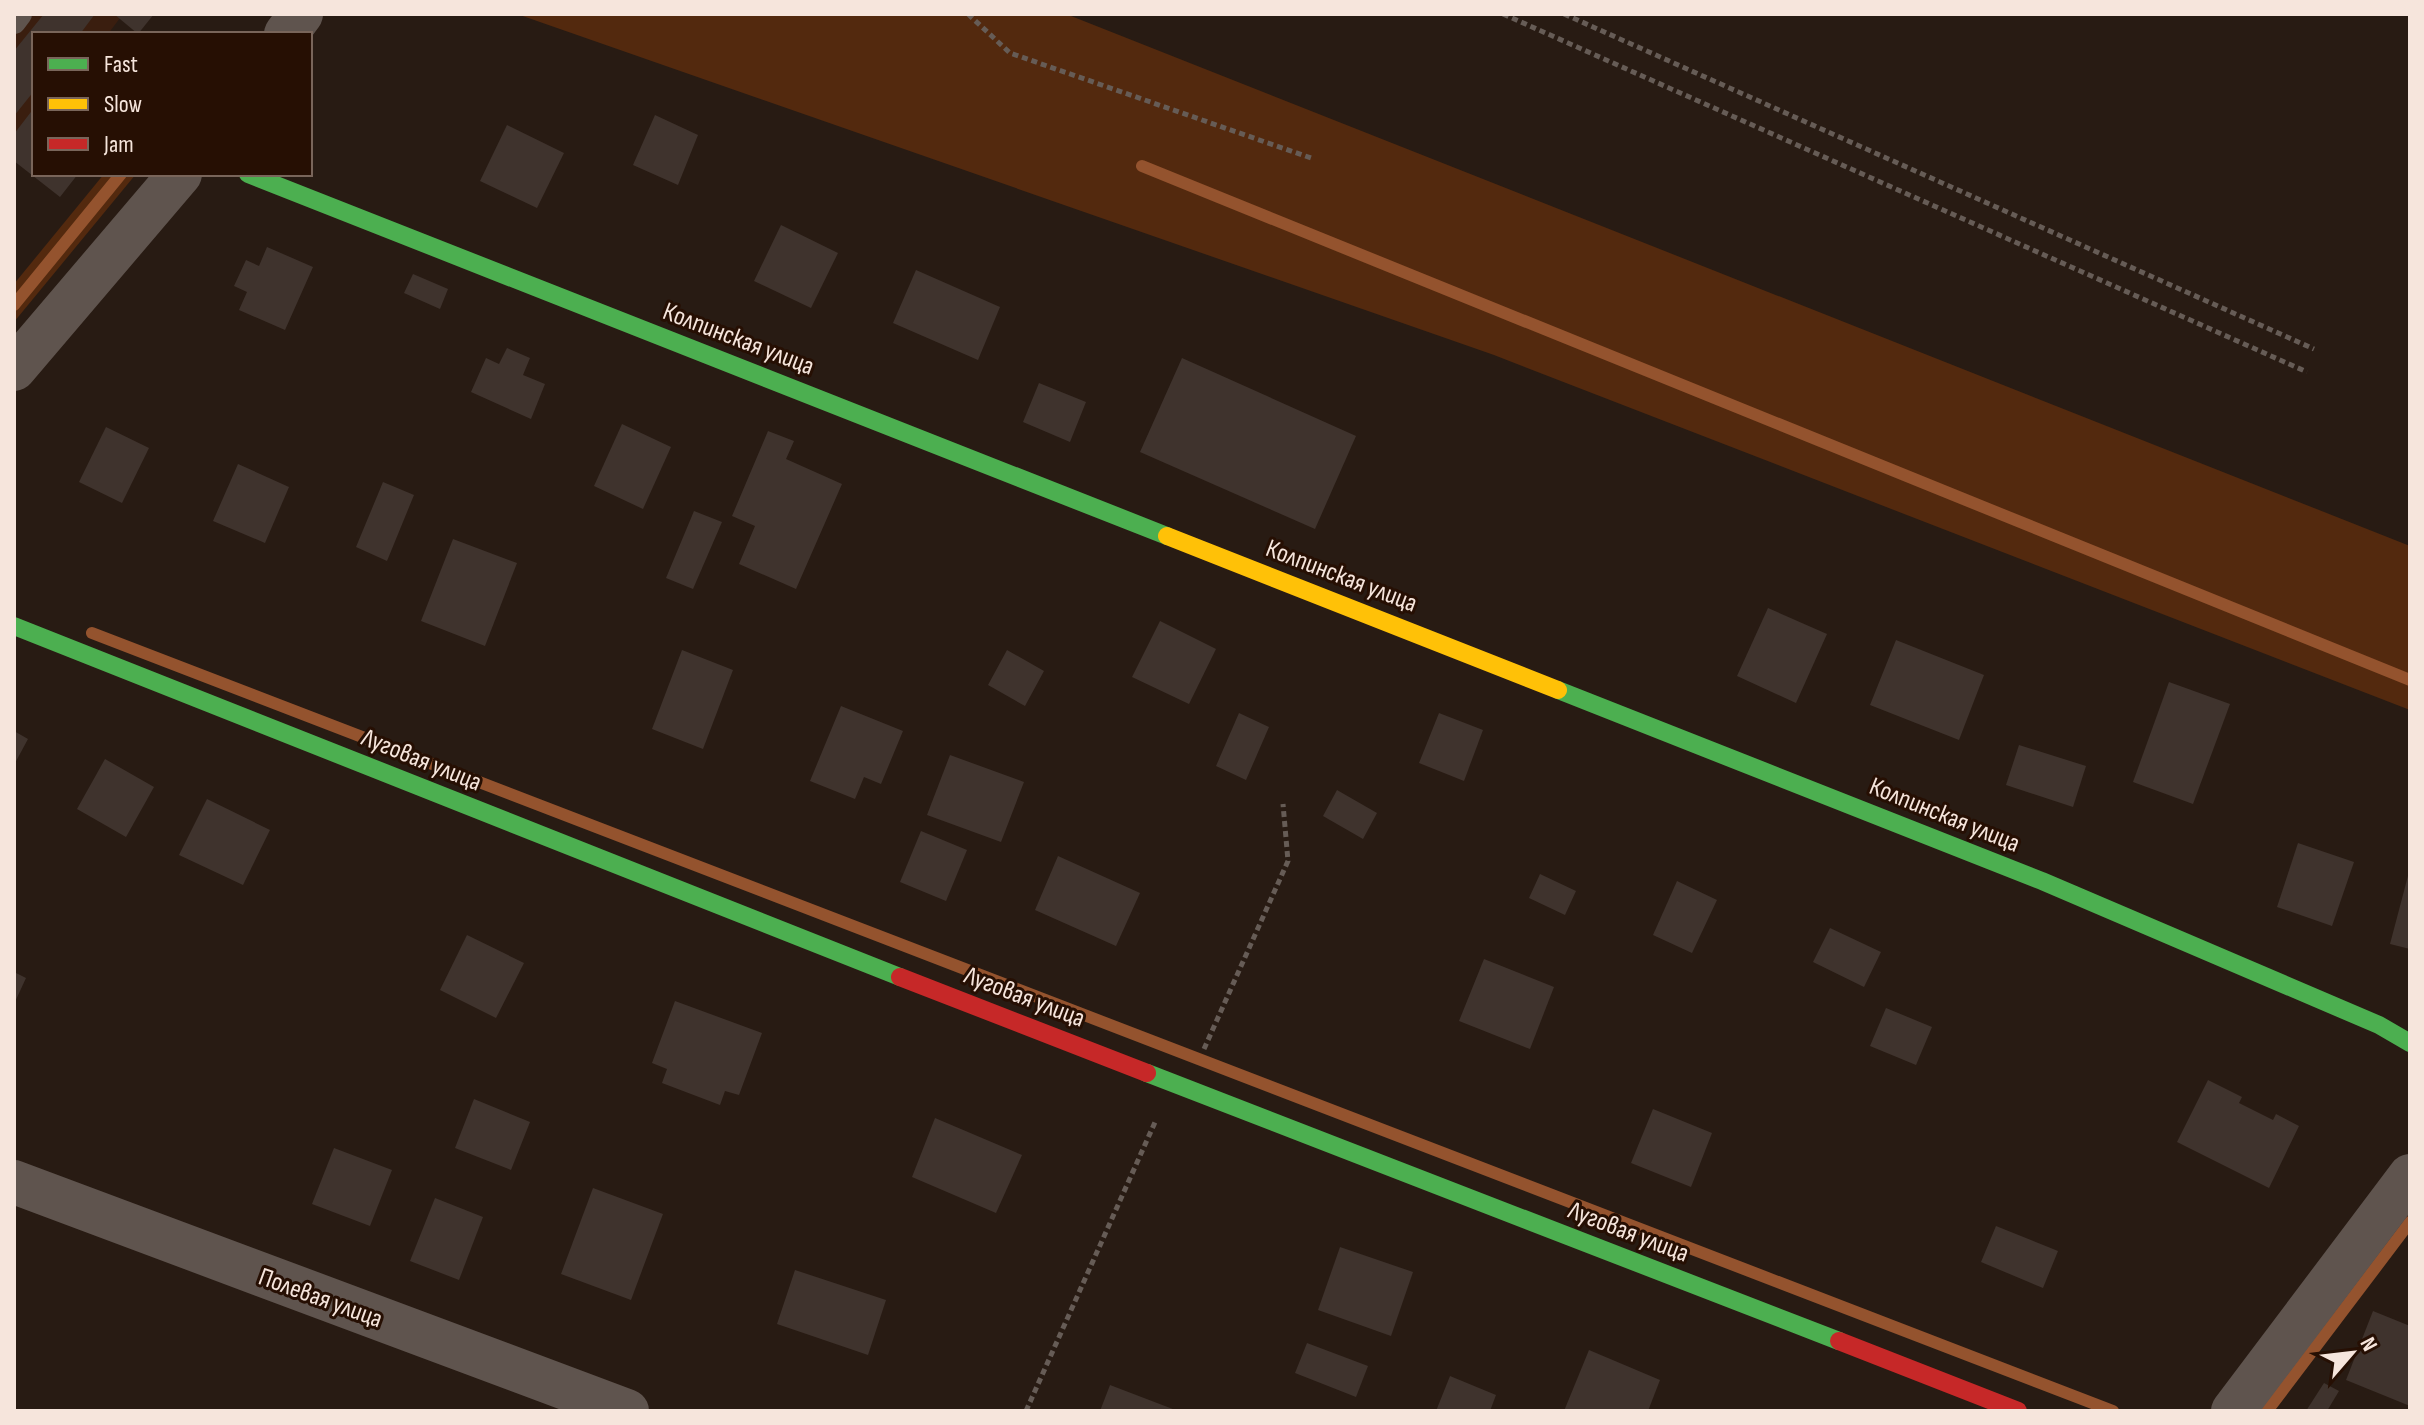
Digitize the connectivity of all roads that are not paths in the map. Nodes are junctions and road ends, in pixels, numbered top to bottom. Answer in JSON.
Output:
{"nodes":[{"id":1,"x":20,"y":14,"type":"edge"},
{"id":2,"x":301,"y":14,"type":"edge"},
{"id":3,"x":14,"y":22,"type":"edge"},
{"id":4,"x":288,"y":32,"type":"edge"},
{"id":5,"x":178,"y":176,"type":"edge"},
{"id":6,"x":253,"y":176,"type":"edge"},
{"id":7,"x":14,"y":369,"type":"edge"},
{"id":8,"x":14,"y":626,"type":"edge"},
{"id":9,"x":2410,"y":1043,"type":"edge"},
{"id":10,"x":2410,"y":1176,"type":"edge"},
{"id":11,"x":14,"y":1182,"type":"edge"},
{"id":12,"x":627,"y":1411,"type":"edge"},
{"id":13,"x":2018,"y":1411,"type":"edge"},
{"id":14,"x":2233,"y":1411,"type":"edge"}],
"edges":[{"from":1,"to":3,"type":"lane"},
{"from":2,"to":4,"type":"street"},
{"from":5,"to":7,"type":"street"},
{"from":6,"to":9,"type":"street","name":"Колпинская улица"},
{"from":8,"to":13,"type":"street","name":"Луговая улица"},
{"from":10,"to":14,"type":"street"},
{"from":11,"to":12,"type":"street","name":"Полевая улица"}]}
